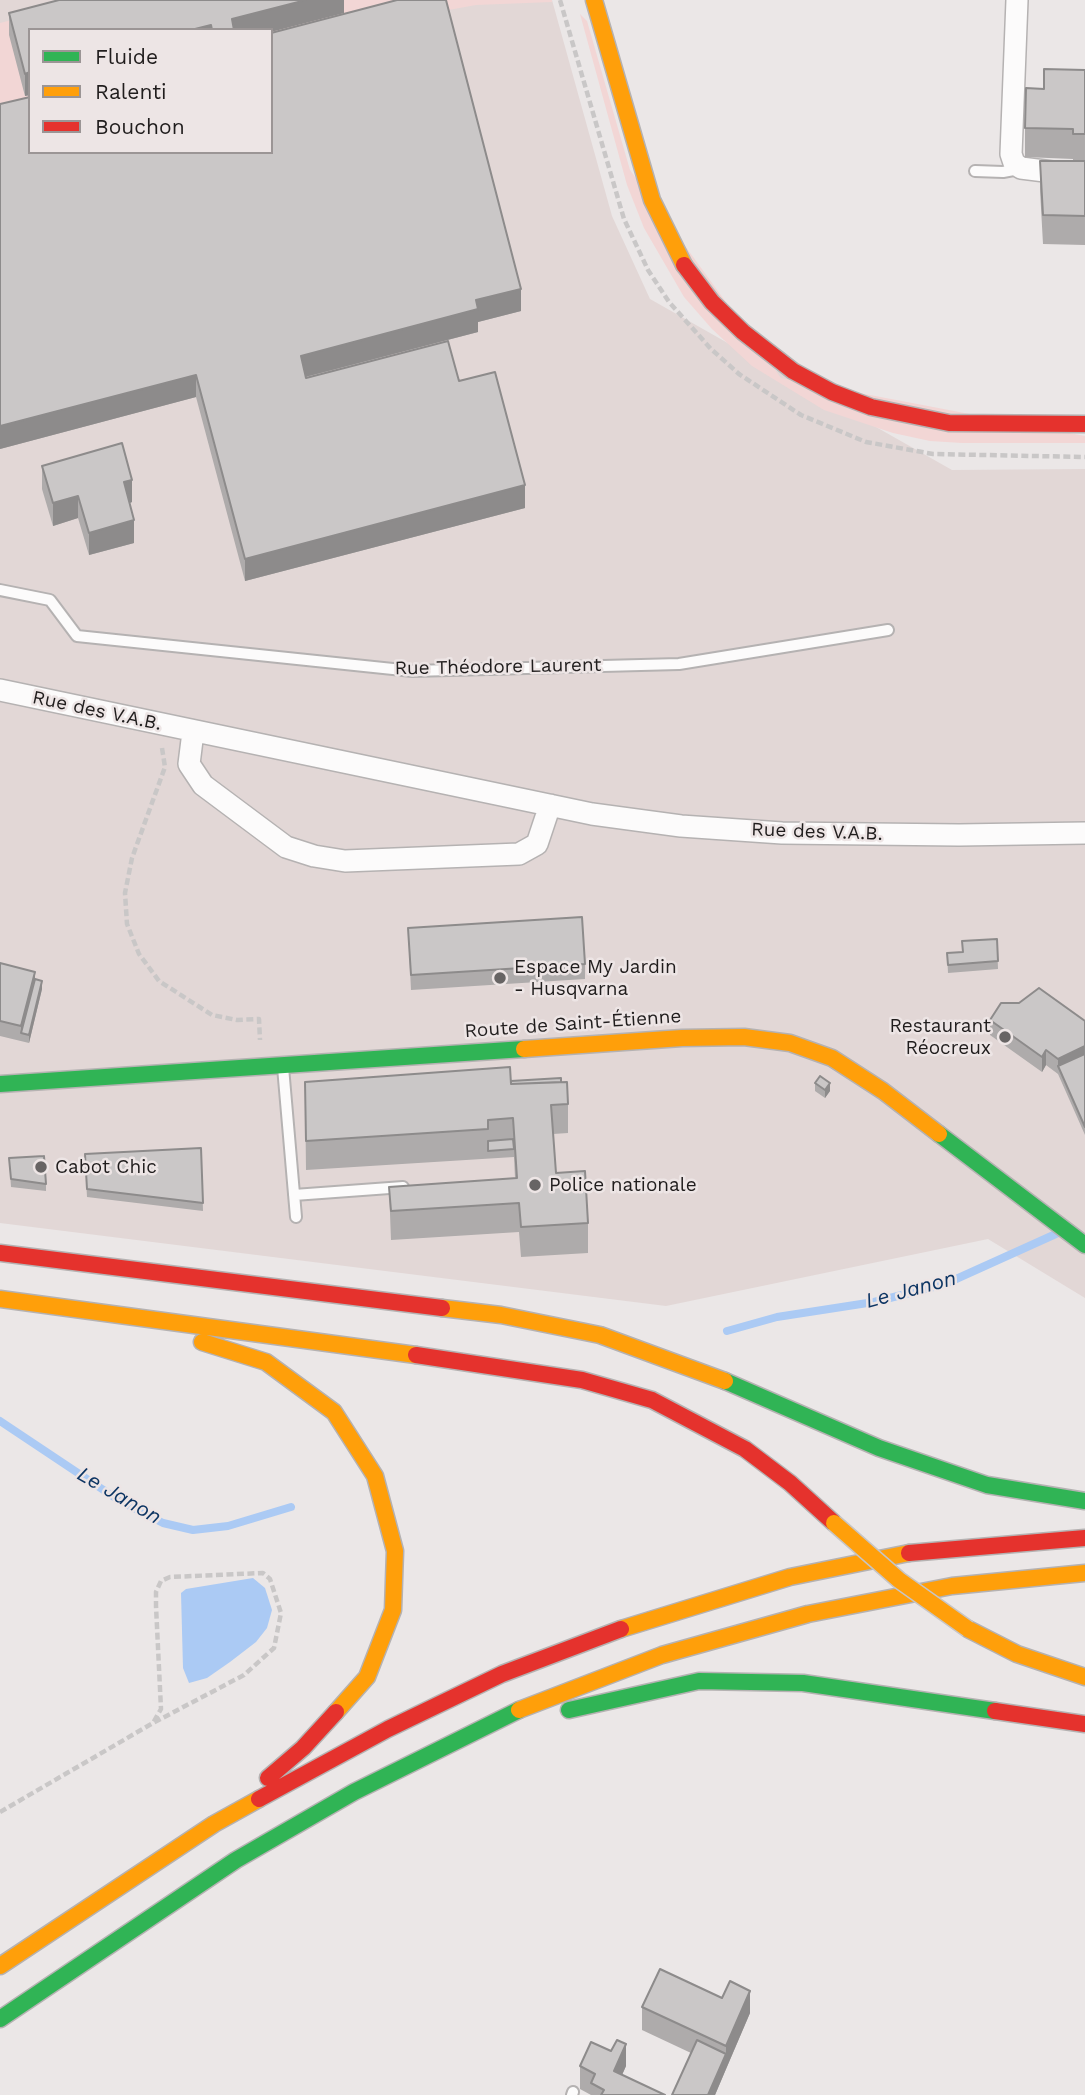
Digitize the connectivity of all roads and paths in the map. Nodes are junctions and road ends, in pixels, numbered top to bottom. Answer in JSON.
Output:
{"nodes":[{"id":1,"x":594,"y":0,"type":"edge"},
{"id":2,"x":1017,"y":0,"type":"edge"},
{"id":3,"x":604,"y":123,"type":"dead end"},
{"id":4,"x":1021,"y":168,"type":"junction"},
{"id":5,"x":975,"y":171,"type":"dead end"},
{"id":6,"x":1085,"y":176,"type":"edge"},
{"id":7,"x":629,"y":210,"type":"dead end"},
{"id":8,"x":1085,"y":424,"type":"edge"},
{"id":9,"x":941,"y":446,"type":"dead end"},
{"id":10,"x":1037,"y":448,"type":"dead end"},
{"id":11,"x":0,"y":590,"type":"edge"},
{"id":12,"x":888,"y":631,"type":"dead end"},
{"id":13,"x":0,"y":690,"type":"edge"},
{"id":14,"x":193,"y":732,"type":"junction"},
{"id":15,"x":161,"y":743,"type":"dead end"},
{"id":16,"x":550,"y":805,"type":"junction"},
{"id":17,"x":1085,"y":833,"type":"edge"},
{"id":18,"x":261,"y":1048,"type":"dead end"},
{"id":19,"x":283,"y":1064,"type":"junction"},
{"id":20,"x":0,"y":1084,"type":"edge"},
{"id":21,"x":413,"y":1186,"type":"edge"},
{"id":22,"x":294,"y":1195,"type":"junction"},
{"id":23,"x":296,"y":1217,"type":"dead end"},
{"id":24,"x":1085,"y":1245,"type":"edge"},
{"id":25,"x":0,"y":1253,"type":"edge"},
{"id":26,"x":0,"y":1299,"type":"edge"},
{"id":27,"x":130,"y":1318,"type":"junction"},
{"id":28,"x":1085,"y":1502,"type":"edge"},
{"id":29,"x":1085,"y":1538,"type":"edge"},
{"id":30,"x":1085,"y":1573,"type":"edge"},
{"id":31,"x":1085,"y":1677,"type":"edge"},
{"id":32,"x":528,"y":1706,"type":"junction"},
{"id":33,"x":153,"y":1723,"type":"junction"},
{"id":34,"x":1085,"y":1724,"type":"edge"},
{"id":35,"x":0,"y":1812,"type":"edge"},
{"id":36,"x":214,"y":1824,"type":"junction"},
{"id":37,"x":0,"y":1966,"type":"edge"},
{"id":38,"x":0,"y":2020,"type":"edge"}],
"edges":[{"from":1,"to":8,"type":"main road"},
{"from":2,"to":4,"type":"street"},
{"from":3,"to":7,"type":"path"},
{"from":4,"to":5,"type":"lane"},
{"from":4,"to":6,"type":"street"},
{"from":9,"to":10,"type":"path"},
{"from":11,"to":12,"type":"lane","name":"Rue Théodore Laurent"},
{"from":13,"to":14,"type":"street","name":"Rue des V.A.B."},
{"from":14,"to":16,"type":"street","name":"Rue des V.A.B."},
{"from":14,"to":16,"type":"street"},
{"from":15,"to":18,"type":"path"},
{"from":16,"to":17,"type":"street","name":"Rue des V.A.B."},
{"from":19,"to":20,"type":"main road","name":"Route de Saint-Étienne"},
{"from":19,"to":22,"type":"lane"},
{"from":19,"to":24,"type":"main road","name":"Route de Saint-Étienne"},
{"from":21,"to":22,"type":"lane"},
{"from":22,"to":23,"type":"lane"},
{"from":25,"to":28,"type":"main road"},
{"from":26,"to":27,"type":"main road"},
{"from":27,"to":31,"type":"main road","bridge":true},
{"from":27,"to":36,"type":"main road"},
{"from":29,"to":36,"type":"main road"},
{"from":30,"to":32,"type":"main road"},
{"from":32,"to":34,"type":"main road"},
{"from":32,"to":38,"type":"main road"},
{"from":33,"to":33,"type":"path"},
{"from":33,"to":35,"type":"path"},
{"from":36,"to":37,"type":"main road"}]}
